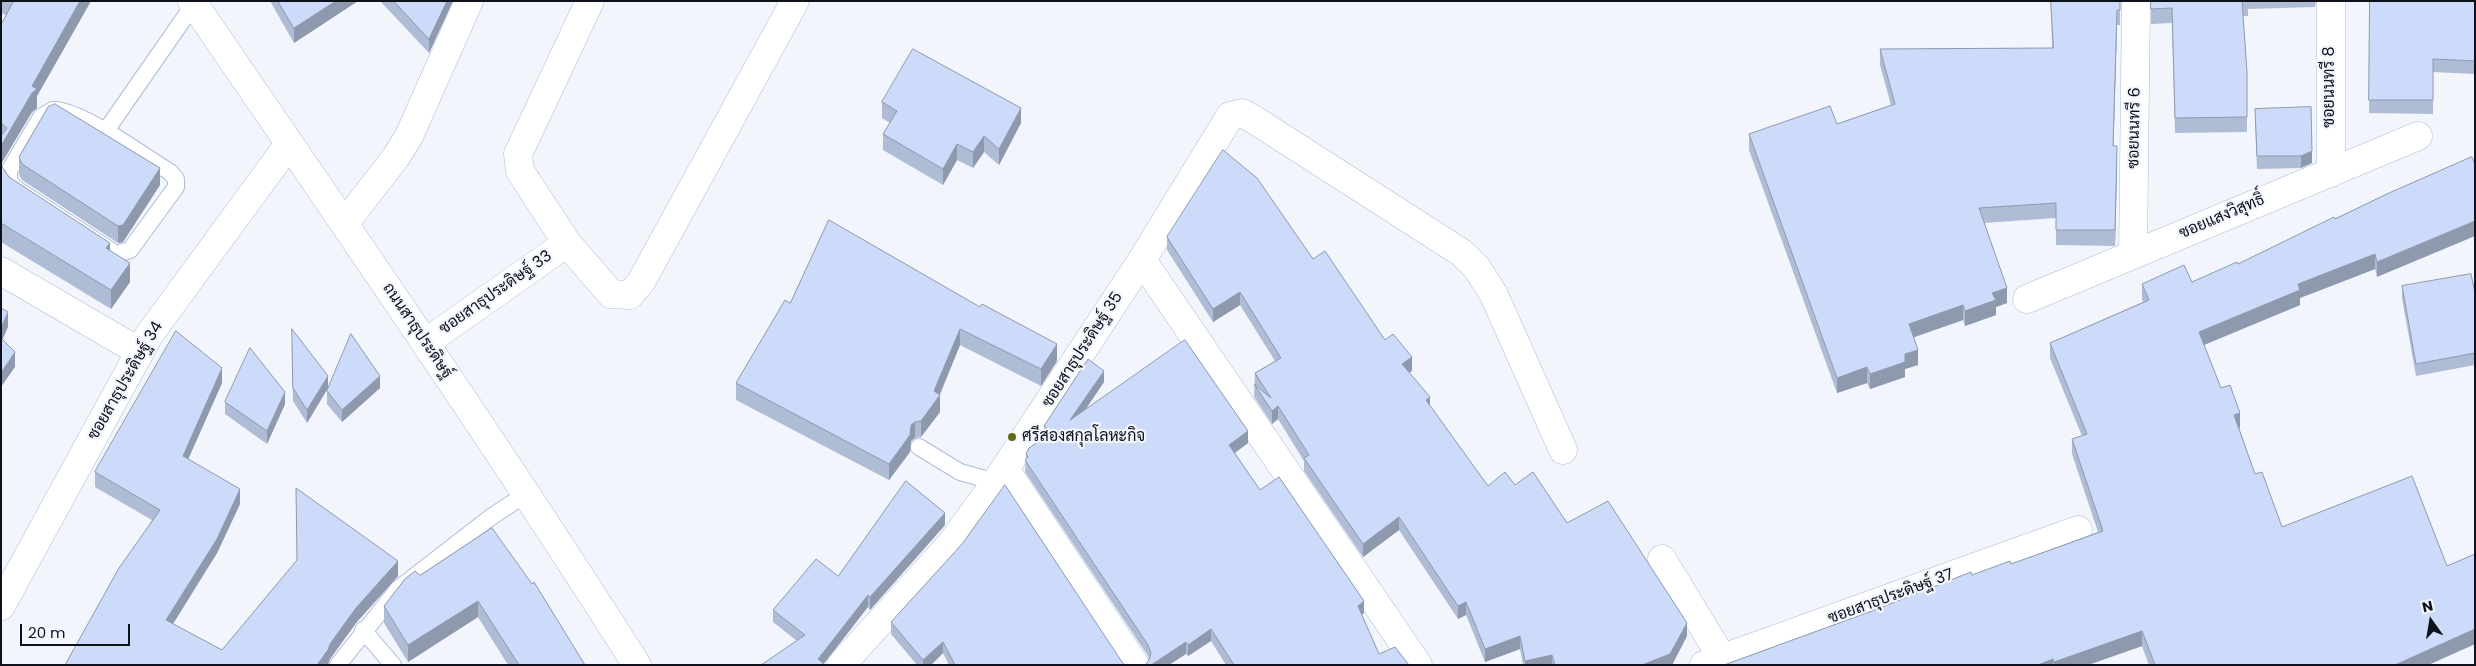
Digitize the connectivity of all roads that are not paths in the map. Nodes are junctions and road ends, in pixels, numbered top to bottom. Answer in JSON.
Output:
{"nodes":[{"id":1,"x":469,"y":1,"type":"edge"},
{"id":2,"x":590,"y":1,"type":"edge"},
{"id":3,"x":795,"y":1,"type":"edge"},
{"id":4,"x":2136,"y":1,"type":"edge"},
{"id":5,"x":2331,"y":1,"type":"edge"},
{"id":6,"x":194,"y":3,"type":"edge"},
{"id":7,"x":105,"y":132,"type":"junction"},
{"id":8,"x":2418,"y":136,"type":"dead end"},
{"id":9,"x":290,"y":144,"type":"junction"},
{"id":10,"x":2331,"y":173,"type":"junction"},
{"id":11,"x":346,"y":223,"type":"junction"},
{"id":12,"x":567,"y":243,"type":"junction"},
{"id":13,"x":2133,"y":254,"type":"junction"},
{"id":14,"x":1142,"y":260,"type":"junction"},
{"id":15,"x":1,"y":271,"type":"edge"},
{"id":16,"x":2027,"y":299,"type":"dead end"},
{"id":17,"x":425,"y":343,"type":"junction"},
{"id":18,"x":140,"y":352,"type":"junction"},
{"id":19,"x":919,"y":447,"type":"dead end"},
{"id":20,"x":1562,"y":450,"type":"dead end"},
{"id":21,"x":1001,"y":475,"type":"junction"},
{"id":22,"x":526,"y":494,"type":"junction"},
{"id":23,"x":2078,"y":530,"type":"dead end"},
{"id":24,"x":1662,"y":559,"type":"dead end"},
{"id":25,"x":1,"y":606,"type":"edge"},
{"id":26,"x":363,"y":630,"type":"junction"},
{"id":27,"x":1713,"y":661,"type":"edge"},
{"id":28,"x":848,"y":662,"type":"edge"},
{"id":29,"x":338,"y":665,"type":"edge"},
{"id":30,"x":392,"y":665,"type":"edge"},
{"id":31,"x":637,"y":665,"type":"edge"},
{"id":32,"x":1135,"y":665,"type":"edge"},
{"id":33,"x":1418,"y":665,"type":"edge"}],
"edges":[{"from":1,"to":11,"type":"street"},
{"from":2,"to":12,"type":"street"},
{"from":3,"to":12,"type":"street"},
{"from":4,"to":13,"type":"street","name":"ซอยนนทรี 6"},
{"from":5,"to":10,"type":"street","name":"ซอยนนทรี 8"},
{"from":6,"to":7,"type":"lane"},
{"from":6,"to":9,"type":"street","name":"ถนนสาธุประดิษฐ์"},
{"from":7,"to":7,"type":"lane"},
{"from":8,"to":10,"type":"street","name":"ซอยแสงวิสุทธิ์"},
{"from":9,"to":11,"type":"street","name":"ถนนสาธุประดิษฐ์"},
{"from":9,"to":18,"type":"street","name":"ซอยสาธุประดิษฐ์ 34"},
{"from":10,"to":13,"type":"street","name":"ซอยแสงวิสุทธิ์"},
{"from":11,"to":17,"type":"street","name":"ถนนสาธุประดิษฐ์"},
{"from":12,"to":17,"type":"street","name":"ซอยสาธุประดิษฐ์ 33"},
{"from":13,"to":16,"type":"street","name":"ซอยแสงวิสุทธิ์"},
{"from":14,"to":20,"type":"street","name":"ซอยสาธุประดิษฐ์ 35"},
{"from":14,"to":21,"type":"street","name":"ซอยสาธุประดิษฐ์ 35"},
{"from":14,"to":33,"type":"street"},
{"from":15,"to":18,"type":"street"},
{"from":17,"to":22,"type":"street","name":"ถนนสาธุประดิษฐ์"},
{"from":18,"to":25,"type":"street","name":"ซอยสาธุประดิษฐ์ 34"},
{"from":19,"to":21,"type":"lane"},
{"from":21,"to":28,"type":"street","name":"ซอยสาธุประดิษฐ์ 35"},
{"from":21,"to":32,"type":"street"},
{"from":22,"to":26,"type":"lane"},
{"from":22,"to":31,"type":"street","name":"ถนนสาธุประดิษฐ์"},
{"from":23,"to":27,"type":"street","name":"ซอยสาธุประดิษฐ์ 37"},
{"from":24,"to":27,"type":"street"},
{"from":26,"to":29,"type":"lane"},
{"from":26,"to":30,"type":"lane"}]}
